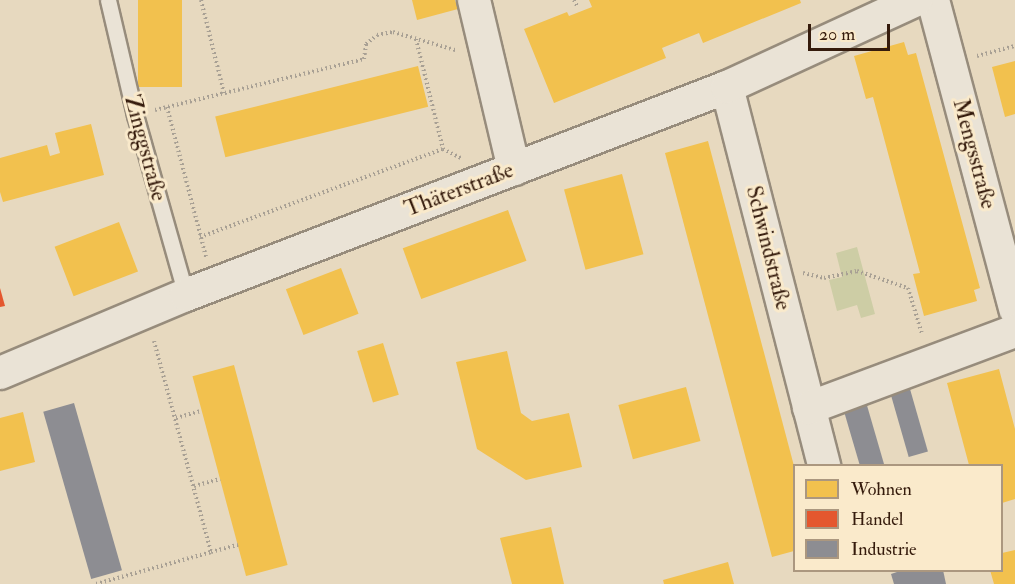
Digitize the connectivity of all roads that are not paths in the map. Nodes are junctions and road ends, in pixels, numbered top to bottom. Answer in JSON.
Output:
{"nodes":[{"id":1,"x":108,"y":0,"type":"edge"},
{"id":2,"x":474,"y":0,"type":"edge"},
{"id":3,"x":916,"y":0,"type":"edge"},
{"id":4,"x":933,"y":0,"type":"edge"},
{"id":5,"x":727,"y":87,"type":"junction"},
{"id":6,"x":505,"y":172,"type":"junction"},
{"id":7,"x":199,"y":289,"type":"junction"},
{"id":8,"x":1015,"y":309,"type":"edge"},
{"id":9,"x":1015,"y":331,"type":"edge"},
{"id":10,"x":0,"y":373,"type":"edge"},
{"id":11,"x":809,"y":408,"type":"junction"},
{"id":12,"x":824,"y":464,"type":"edge"}],
"edges":[{"from":1,"to":7,"type":"lane","name":"Zinggstraße"},
{"from":2,"to":6,"type":"street"},
{"from":3,"to":5,"type":"street","name":"Thäterstraße"},
{"from":4,"to":8,"type":"street","name":"Mengsstraße"},
{"from":5,"to":6,"type":"street","name":"Thäterstraße"},
{"from":5,"to":11,"type":"street","name":"Schwindstraße"},
{"from":6,"to":7,"type":"street","name":"Thäterstraße"},
{"from":7,"to":10,"type":"street","name":"Thäterstraße"},
{"from":9,"to":11,"type":"street"},
{"from":11,"to":12,"type":"street","name":"Schwindstraße"}]}
